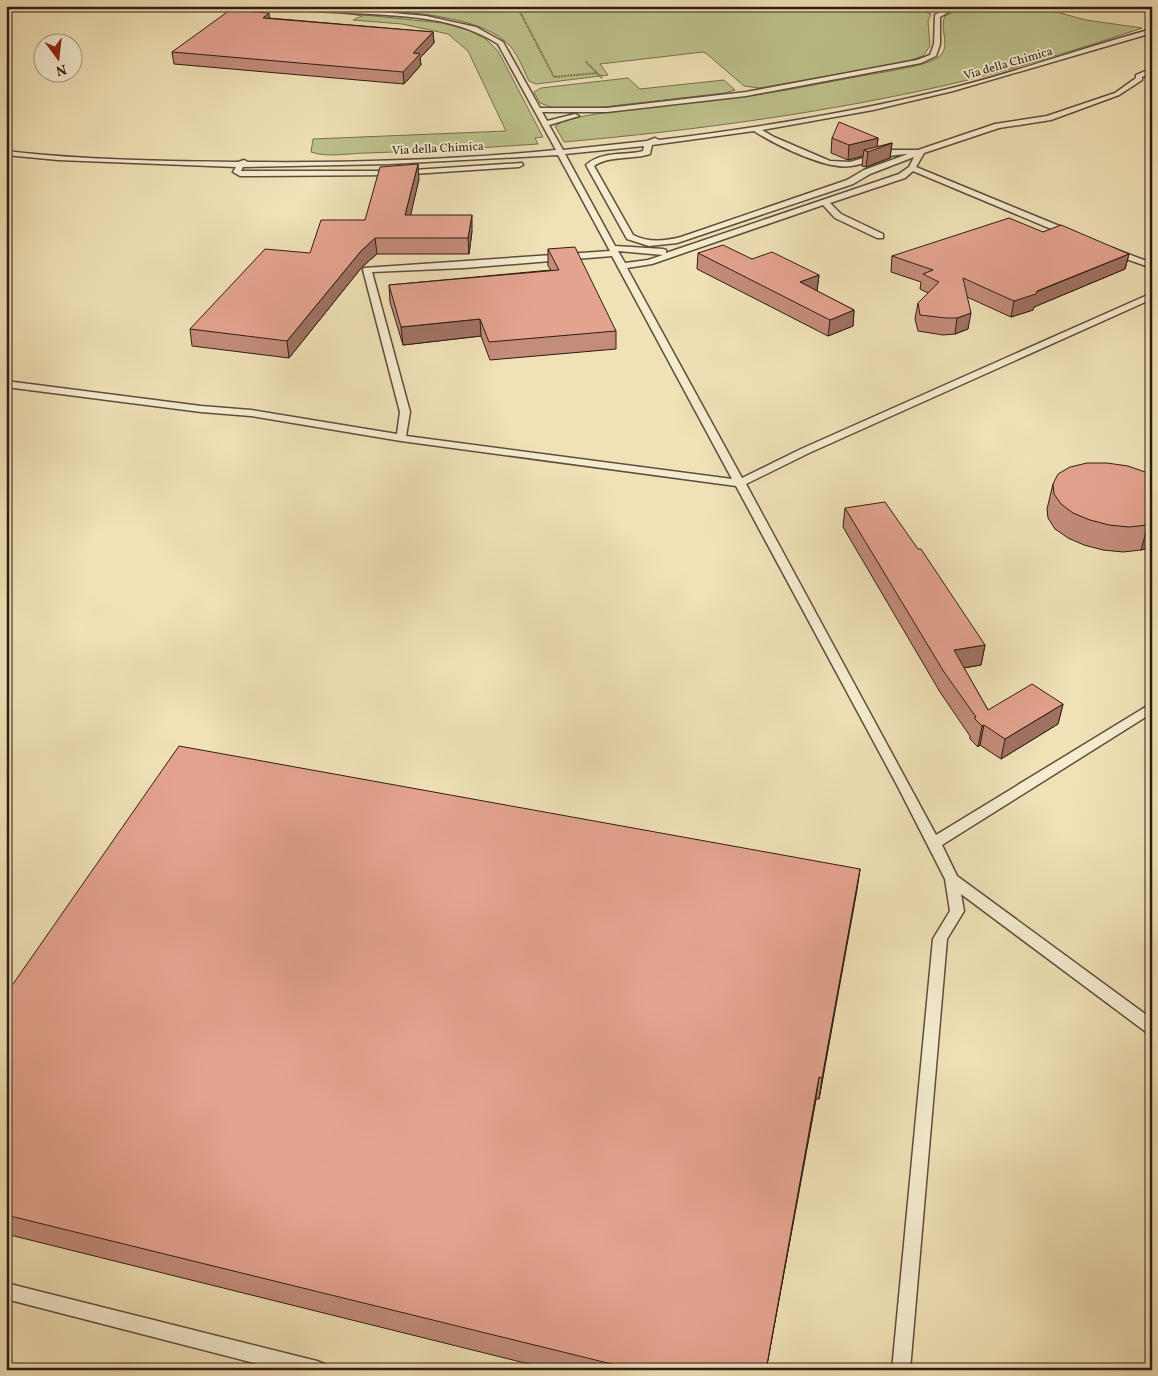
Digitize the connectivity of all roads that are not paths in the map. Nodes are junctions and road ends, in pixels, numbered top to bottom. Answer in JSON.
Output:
{"nodes":[{"id":1,"x":291,"y":6,"type":"edge"},
{"id":2,"x":956,"y":6,"type":"edge"},
{"id":3,"x":1152,"y":30,"type":"edge"},
{"id":4,"x":1152,"y":70,"type":"edge"},
{"id":5,"x":1140,"y":79,"type":"junction"},
{"id":6,"x":1152,"y":79,"type":"edge"},
{"id":7,"x":868,"y":108,"type":"junction"},
{"id":8,"x":537,"y":110,"type":"junction"},
{"id":9,"x":607,"y":110,"type":"junction"},
{"id":10,"x":805,"y":116,"type":"junction"},
{"id":11,"x":544,"y":124,"type":"junction"},
{"id":12,"x":755,"y":129,"type":"junction"},
{"id":13,"x":650,"y":143,"type":"junction"},
{"id":14,"x":557,"y":148,"type":"junction"},
{"id":15,"x":474,"y":150,"type":"junction"},
{"id":16,"x":6,"y":151,"type":"edge"},
{"id":17,"x":921,"y":152,"type":"junction"},
{"id":18,"x":241,"y":165,"type":"junction"},
{"id":19,"x":519,"y":165,"type":"dead end"},
{"id":20,"x":912,"y":168,"type":"junction"},
{"id":21,"x":824,"y":202,"type":"junction"},
{"id":22,"x":880,"y":236,"type":"dead end"},
{"id":23,"x":1082,"y":238,"type":"edge"},
{"id":24,"x":688,"y":249,"type":"junction"},
{"id":25,"x":1108,"y":249,"type":"edge"},
{"id":26,"x":613,"y":250,"type":"junction"},
{"id":27,"x":622,"y":266,"type":"junction"},
{"id":28,"x":1152,"y":266,"type":"edge"},
{"id":29,"x":1152,"y":296,"type":"edge"},
{"id":30,"x":6,"y":384,"type":"edge"},
{"id":31,"x":401,"y":438,"type":"junction"},
{"id":32,"x":740,"y":483,"type":"junction"},
{"id":33,"x":1152,"y":707,"type":"edge"},
{"id":34,"x":934,"y":843,"type":"junction"},
{"id":35,"x":952,"y":878,"type":"junction"},
{"id":36,"x":1152,"y":1028,"type":"edge"},
{"id":37,"x":6,"y":1292,"type":"edge"},
{"id":38,"x":317,"y":1370,"type":"edge"},
{"id":39,"x":901,"y":1370,"type":"edge"}],
"edges":[{"from":1,"to":8,"type":"lane"},
{"from":2,"to":9,"type":"lane"},
{"from":3,"to":7,"type":"lane","name":"Via della Chimica"},
{"from":4,"to":5,"type":"lane"},
{"from":5,"to":6,"type":"lane"},
{"from":5,"to":17,"type":"lane"},
{"from":7,"to":10,"type":"lane","name":"Via della Chimica"},
{"from":7,"to":12,"type":"lane","name":"Via della Chimica"},
{"from":8,"to":9,"type":"lane"},
{"from":8,"to":11,"type":"lane"},
{"from":9,"to":11,"type":"lane"},
{"from":10,"to":13,"type":"lane"},
{"from":10,"to":14,"type":"lane","name":"Via della Chimica"},
{"from":11,"to":14,"type":"lane"},
{"from":12,"to":13,"type":"lane","name":"Via della Chimica"},
{"from":12,"to":17,"type":"lane"},
{"from":13,"to":14,"type":"lane","name":"Via della Chimica"},
{"from":13,"to":17,"type":"lane"},
{"from":14,"to":15,"type":"lane","name":"Via della Chimica"},
{"from":14,"to":18,"type":"lane","name":"Via della Chimica"},
{"from":14,"to":26,"type":"lane"},
{"from":15,"to":16,"type":"lane","name":"Via della Chimica"},
{"from":15,"to":18,"type":"lane"},
{"from":16,"to":18,"type":"lane","name":"Via della Chimica"},
{"from":17,"to":20,"type":"lane"},
{"from":18,"to":19,"type":"lane"},
{"from":20,"to":21,"type":"lane"},
{"from":20,"to":23,"type":"lane"},
{"from":21,"to":22,"type":"lane"},
{"from":21,"to":24,"type":"lane"},
{"from":24,"to":26,"type":"lane"},
{"from":24,"to":27,"type":"lane"},
{"from":25,"to":28,"type":"lane"},
{"from":26,"to":27,"type":"lane"},
{"from":26,"to":31,"type":"lane"},
{"from":27,"to":32,"type":"lane"},
{"from":29,"to":32,"type":"lane"},
{"from":30,"to":31,"type":"lane"},
{"from":31,"to":32,"type":"lane"},
{"from":32,"to":34,"type":"lane"},
{"from":33,"to":34,"type":"lane"},
{"from":34,"to":35,"type":"lane"},
{"from":35,"to":36,"type":"lane"},
{"from":35,"to":39,"type":"lane"},
{"from":37,"to":38,"type":"lane"}]}
